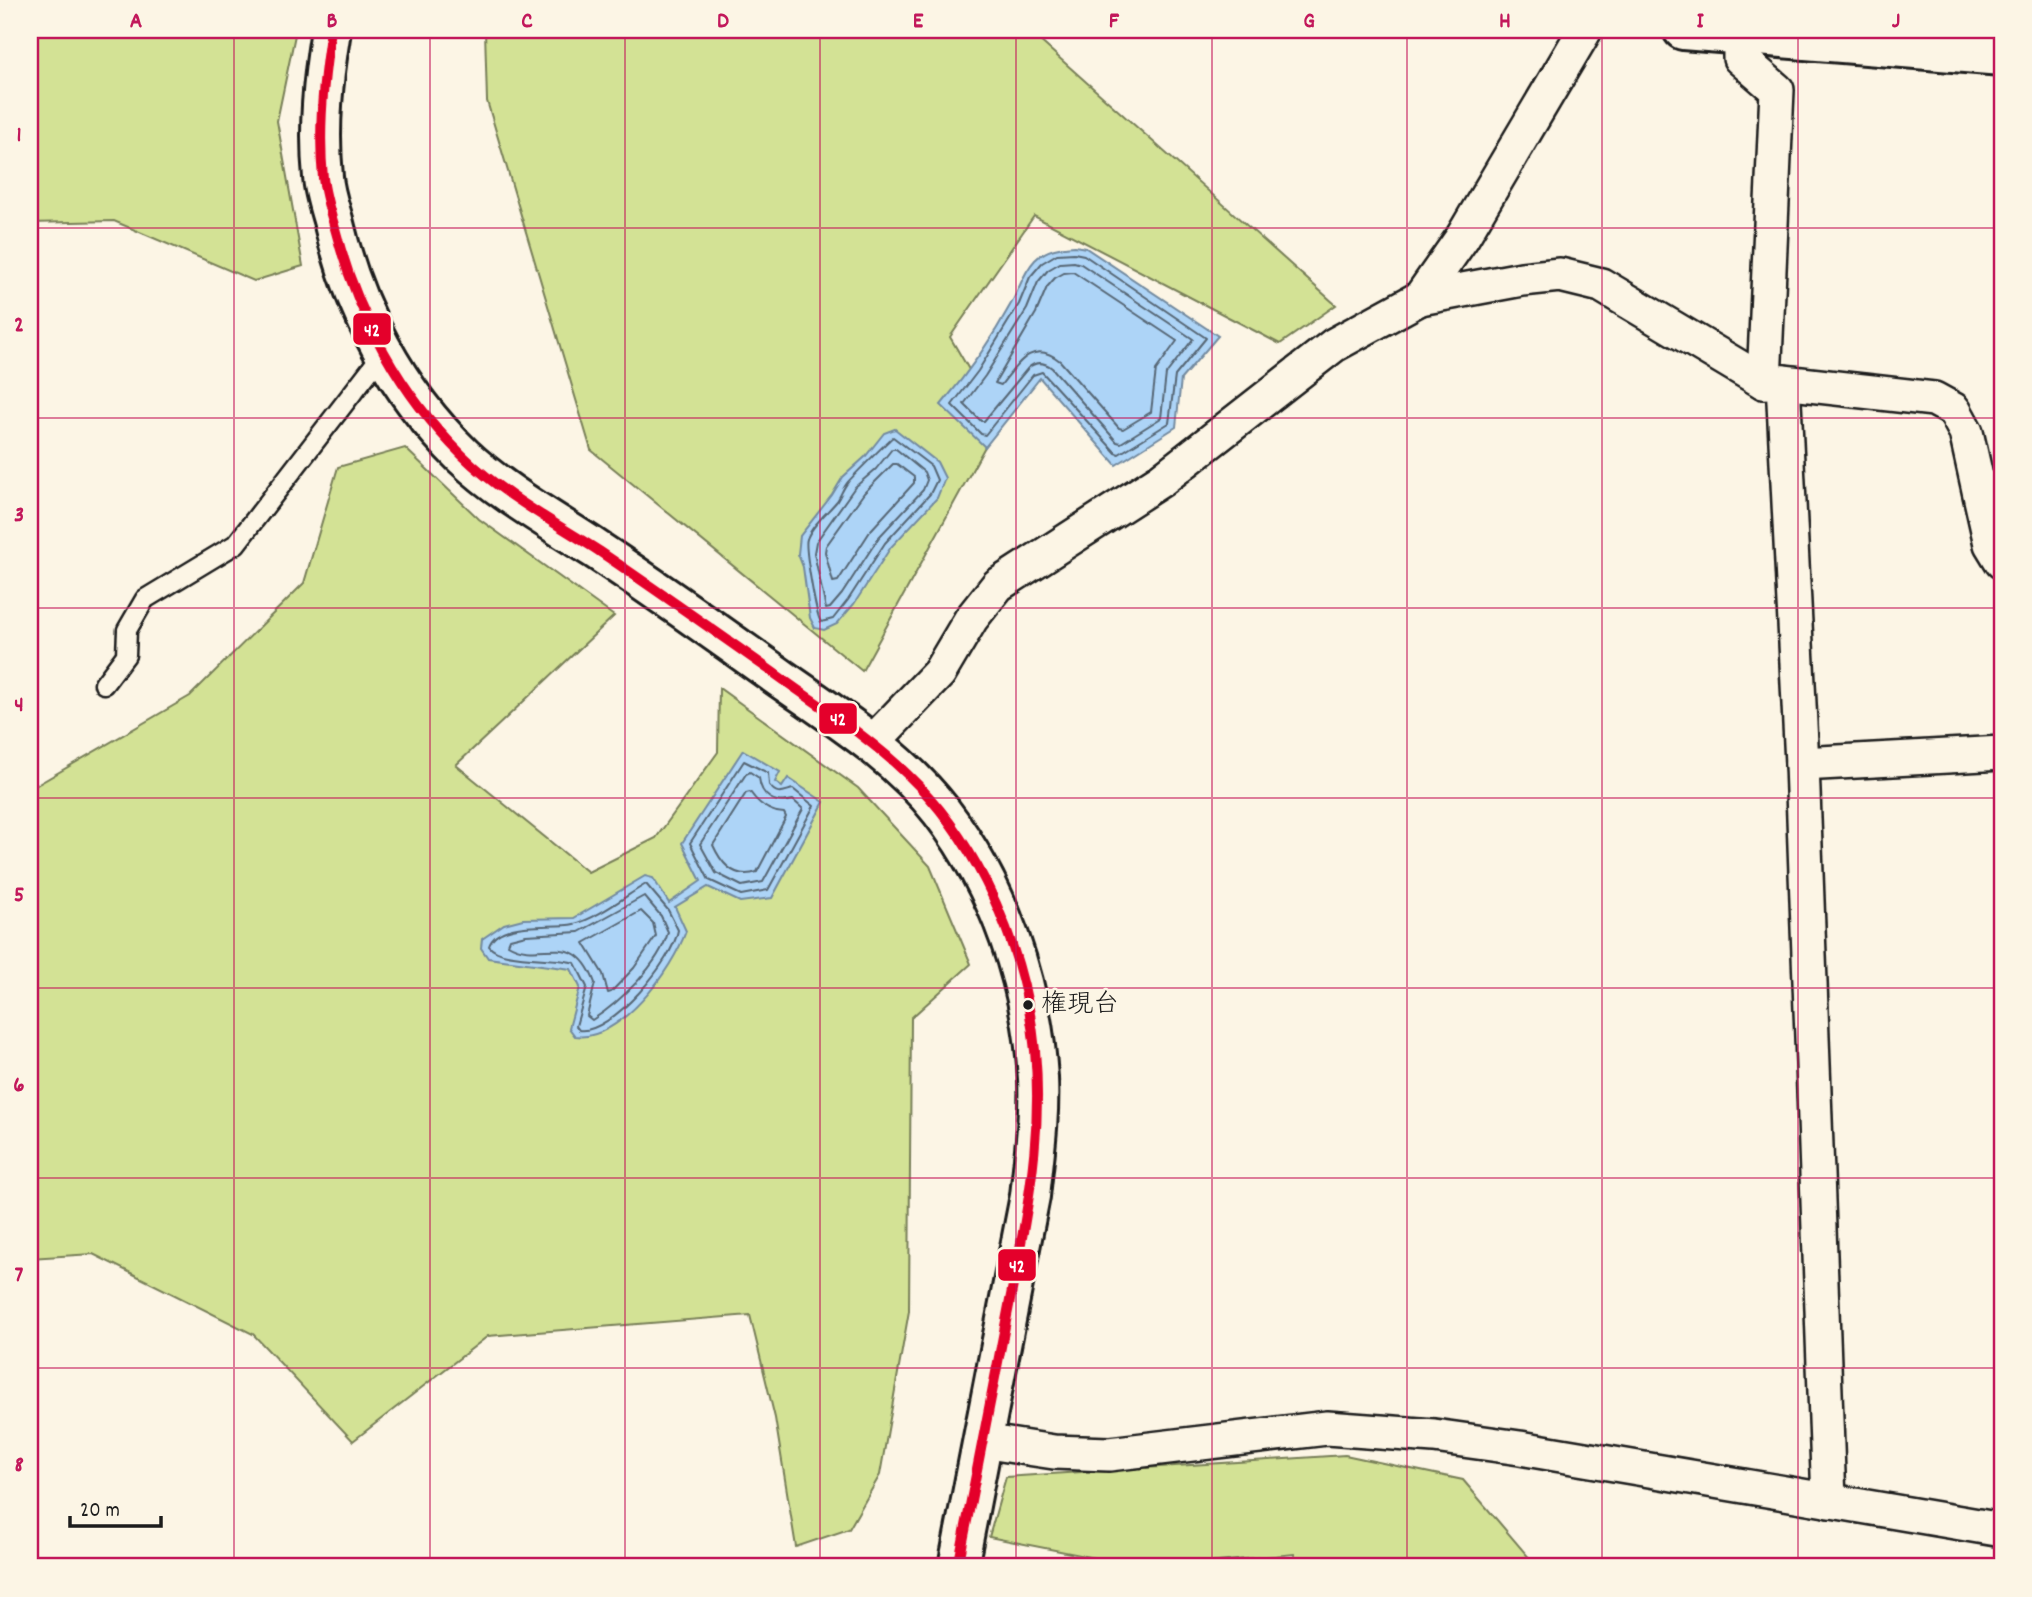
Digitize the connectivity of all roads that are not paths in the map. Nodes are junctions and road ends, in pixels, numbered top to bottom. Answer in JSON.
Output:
{"nodes":[{"id":1,"x":331,"y":30,"type":"edge"},
{"id":2,"x":1584,"y":30,"type":"edge"},
{"id":3,"x":1684,"y":30,"type":"edge"},
{"id":4,"x":1740,"y":34,"type":"junction"},
{"id":5,"x":2002,"y":56,"type":"edge"},
{"id":6,"x":1420,"y":298,"type":"junction"},
{"id":7,"x":384,"y":352,"type":"junction"},
{"id":8,"x":1773,"y":382,"type":"junction"},
{"id":9,"x":2002,"y":562,"type":"edge"},
{"id":10,"x":104,"y":684,"type":"dead end"},
{"id":11,"x":872,"y":743,"type":"junction"},
{"id":12,"x":2002,"y":753,"type":"edge"},
{"id":13,"x":1802,"y":764,"type":"junction"},
{"id":14,"x":982,"y":1441,"type":"junction"},
{"id":15,"x":1829,"y":1501,"type":"junction"},
{"id":16,"x":2002,"y":1530,"type":"edge"},
{"id":17,"x":958,"y":1567,"type":"edge"}],
"edges":[{"from":1,"to":7,"type":"main road"},
{"from":2,"to":6,"type":"street"},
{"from":3,"to":4,"type":"main road"},
{"from":4,"to":5,"type":"main road"},
{"from":4,"to":8,"type":"street"},
{"from":6,"to":8,"type":"street"},
{"from":6,"to":11,"type":"street"},
{"from":7,"to":10,"type":"lane"},
{"from":7,"to":11,"type":"main road"},
{"from":8,"to":9,"type":"street"},
{"from":8,"to":13,"type":"street"},
{"from":11,"to":14,"type":"main road"},
{"from":12,"to":13,"type":"street"},
{"from":13,"to":15,"type":"street"},
{"from":14,"to":15,"type":"street"},
{"from":14,"to":17,"type":"main road"},
{"from":15,"to":16,"type":"street"}]}
